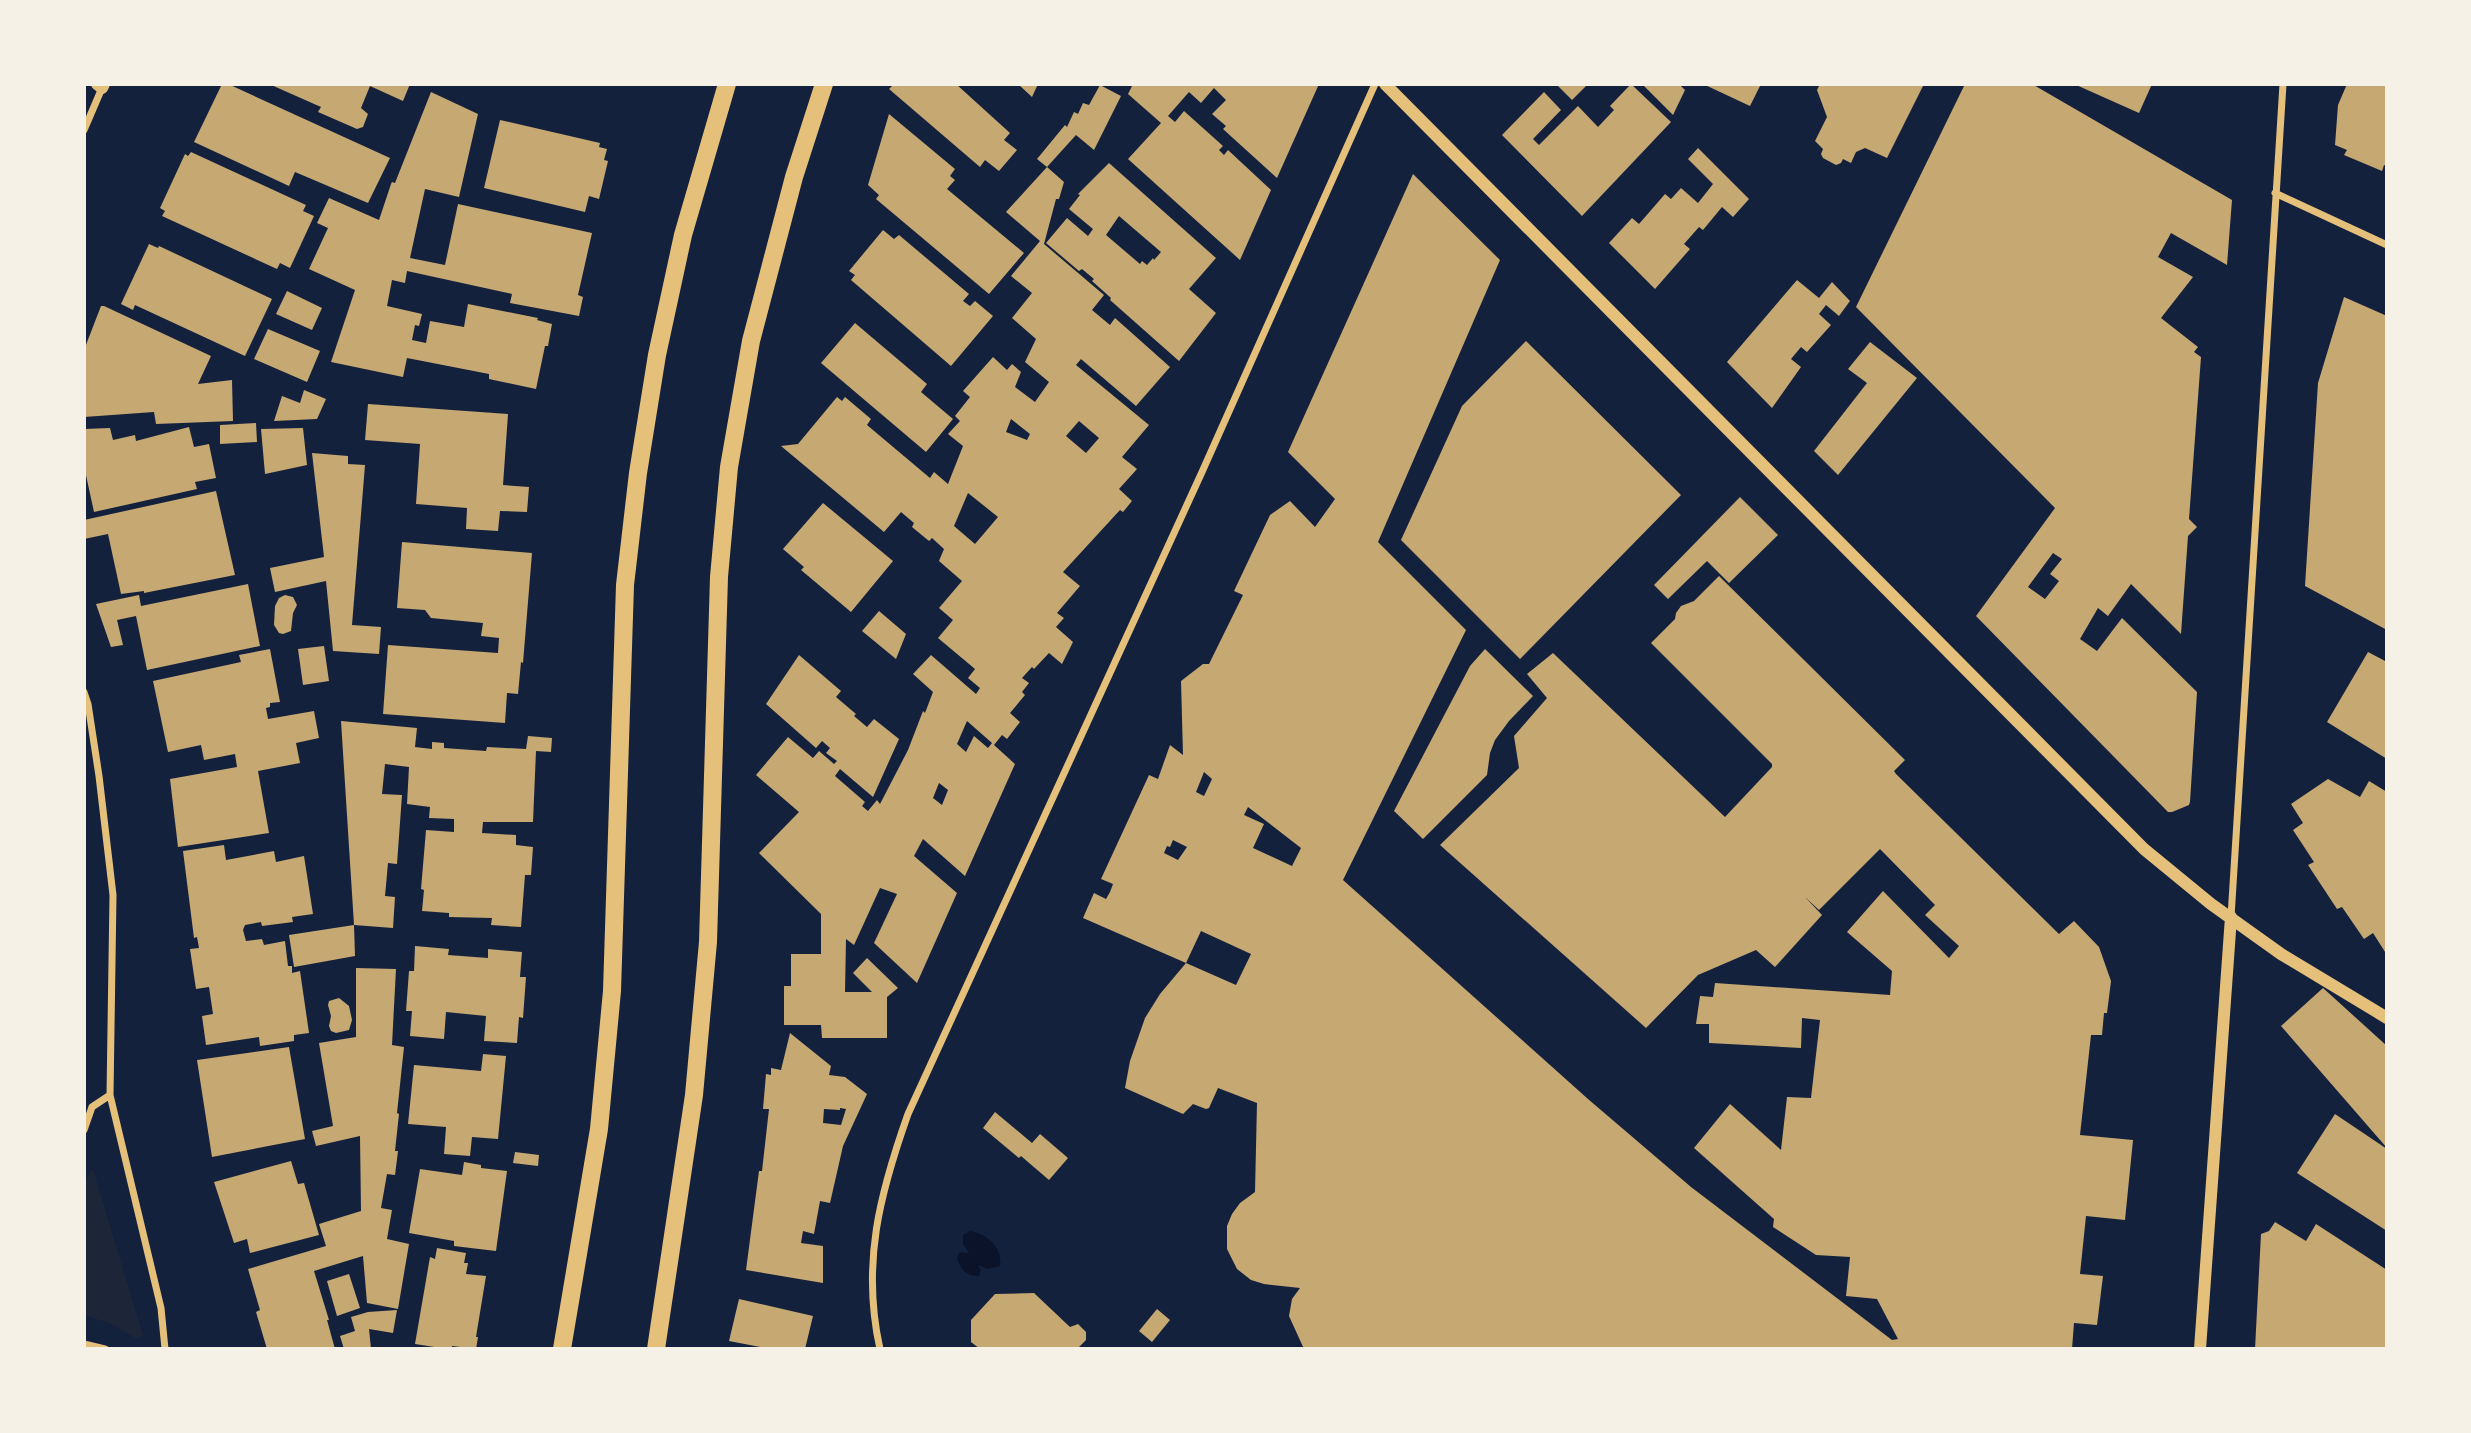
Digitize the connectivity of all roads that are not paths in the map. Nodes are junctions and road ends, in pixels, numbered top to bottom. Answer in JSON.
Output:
{"nodes":[{"id":1,"x":727,"y":84,"type":"edge"},
{"id":2,"x":824,"y":84,"type":"edge"},
{"id":3,"x":1375,"y":84,"type":"edge"},
{"id":4,"x":1385,"y":84,"type":"edge"},
{"id":5,"x":2283,"y":84,"type":"edge"},
{"id":6,"x":101,"y":85,"type":"edge"},
{"id":7,"x":84,"y":130,"type":"edge"},
{"id":8,"x":2275,"y":192,"type":"junction"},
{"id":9,"x":2387,"y":245,"type":"edge"},
{"id":10,"x":84,"y":692,"type":"edge"},
{"id":11,"x":2231,"y":918,"type":"junction"},
{"id":12,"x":2387,"y":1018,"type":"edge"},
{"id":13,"x":110,"y":1095,"type":"junction"},
{"id":14,"x":84,"y":1130,"type":"edge"},
{"id":15,"x":84,"y":1344,"type":"edge"},
{"id":16,"x":105,"y":1349,"type":"edge"},
{"id":17,"x":165,"y":1349,"type":"edge"},
{"id":18,"x":562,"y":1349,"type":"edge"},
{"id":19,"x":656,"y":1349,"type":"edge"},
{"id":20,"x":880,"y":1349,"type":"edge"},
{"id":21,"x":2200,"y":1349,"type":"edge"}],
"edges":[{"from":1,"to":18,"type":"main road"},
{"from":2,"to":19,"type":"main road"},
{"from":3,"to":20,"type":"street"},
{"from":4,"to":11,"type":"street"},
{"from":5,"to":8,"type":"street"},
{"from":6,"to":7,"type":"street"},
{"from":8,"to":9,"type":"street"},
{"from":8,"to":11,"type":"street"},
{"from":10,"to":13,"type":"street"},
{"from":11,"to":12,"type":"street"},
{"from":11,"to":21,"type":"street"},
{"from":13,"to":14,"type":"street"},
{"from":13,"to":17,"type":"street"},
{"from":15,"to":16,"type":"street"}]}
